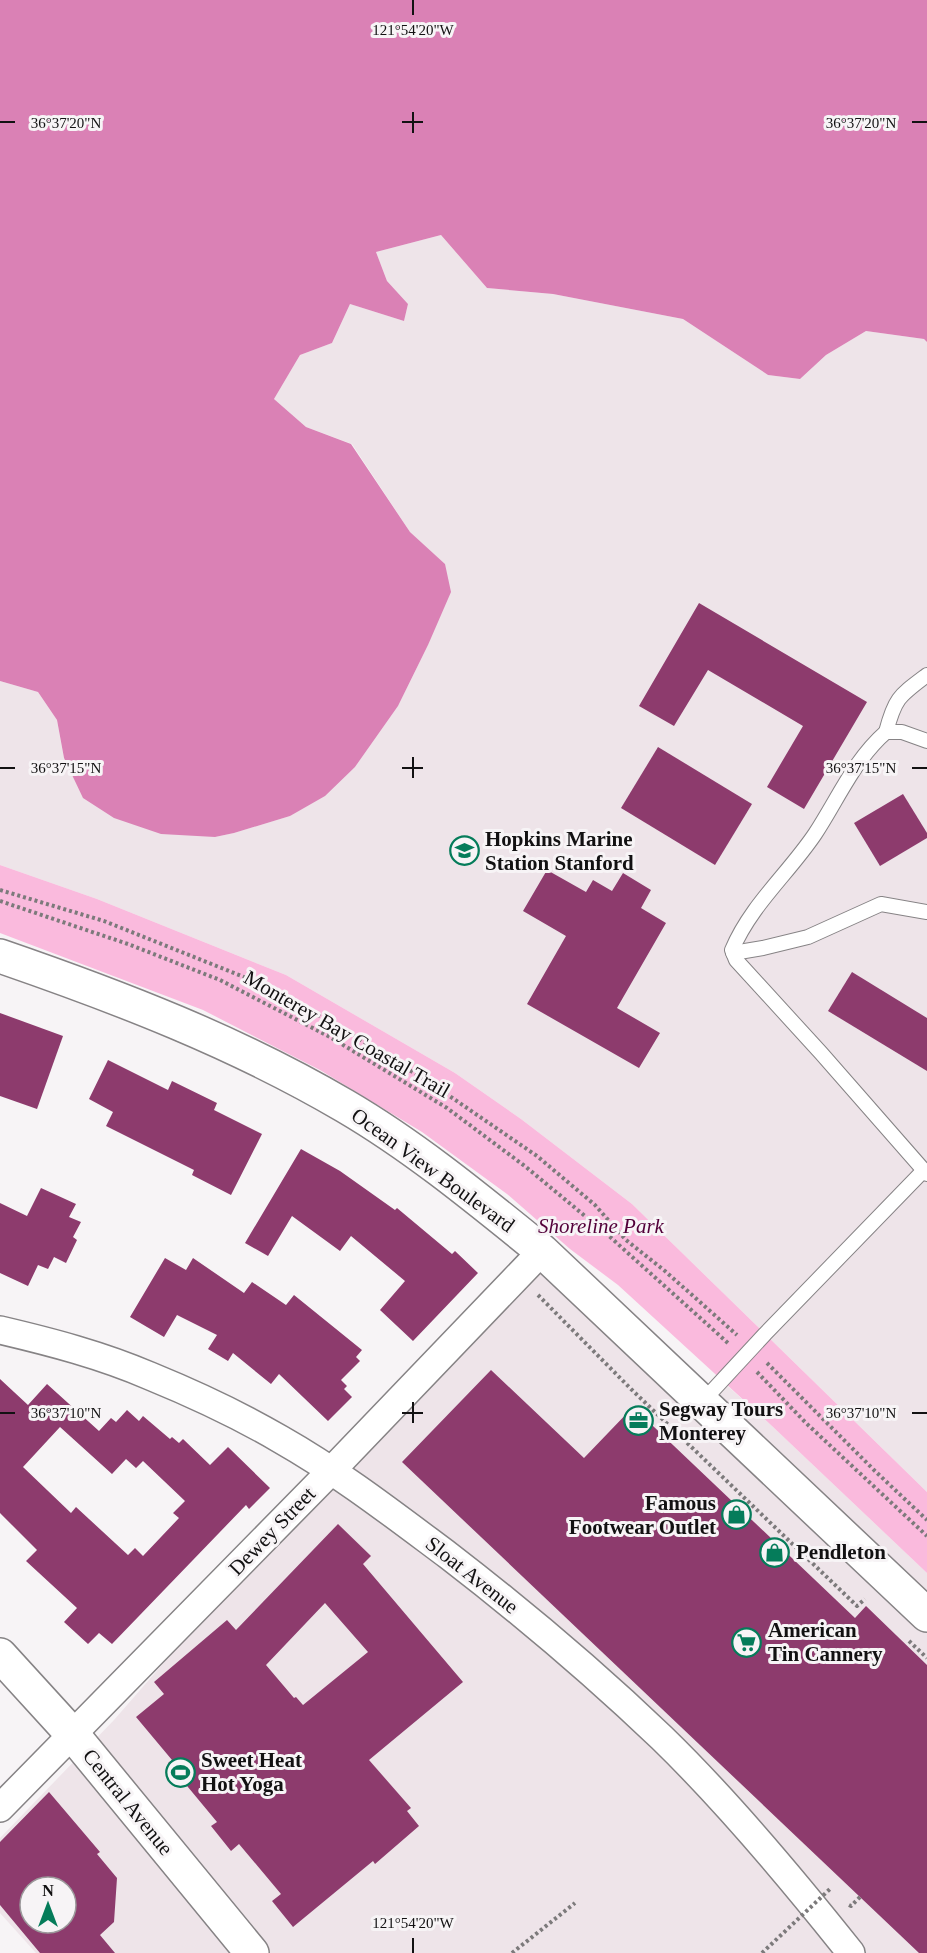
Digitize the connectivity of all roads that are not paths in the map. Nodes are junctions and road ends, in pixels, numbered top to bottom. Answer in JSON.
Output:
{"nodes":[{"id":1,"x":927,"y":675,"type":"edge"},
{"id":2,"x":886,"y":732,"type":"junction"},
{"id":3,"x":927,"y":741,"type":"edge"},
{"id":4,"x":927,"y":912,"type":"edge"},
{"id":5,"x":733,"y":953,"type":"junction"},
{"id":6,"x":0,"y":956,"type":"edge"},
{"id":7,"x":925,"y":1172,"type":"edge"},
{"id":8,"x":542,"y":1251,"type":"junction"},
{"id":9,"x":0,"y":1330,"type":"edge"},
{"id":10,"x":703,"y":1401,"type":"junction"},
{"id":11,"x":331,"y":1471,"type":"junction"},
{"id":12,"x":927,"y":1616,"type":"edge"},
{"id":13,"x":0,"y":1655,"type":"edge"},
{"id":14,"x":72,"y":1735,"type":"junction"},
{"id":15,"x":0,"y":1808,"type":"edge"},
{"id":16,"x":252,"y":1953,"type":"edge"},
{"id":17,"x":851,"y":1953,"type":"edge"}],
"edges":[{"from":1,"to":2,"type":"lane"},
{"from":2,"to":3,"type":"lane"},
{"from":2,"to":5,"type":"lane"},
{"from":4,"to":5,"type":"lane"},
{"from":5,"to":7,"type":"lane"},
{"from":6,"to":8,"type":"main road","name":"Ocean View Boulevard"},
{"from":7,"to":10,"type":"lane"},
{"from":8,"to":10,"type":"main road","name":"Ocean View Boulevard"},
{"from":8,"to":11,"type":"street","name":"Dewey Street"},
{"from":9,"to":11,"type":"street","name":"Sloat Avenue"},
{"from":10,"to":12,"type":"main road","name":"Ocean View Boulevard"},
{"from":11,"to":14,"type":"street","name":"Dewey Street"},
{"from":11,"to":17,"type":"street","name":"Sloat Avenue"},
{"from":13,"to":14,"type":"main road","name":"Central Avenue"},
{"from":14,"to":15,"type":"street","name":"Dewey Street"},
{"from":14,"to":16,"type":"main road","name":"Central Avenue"}]}
